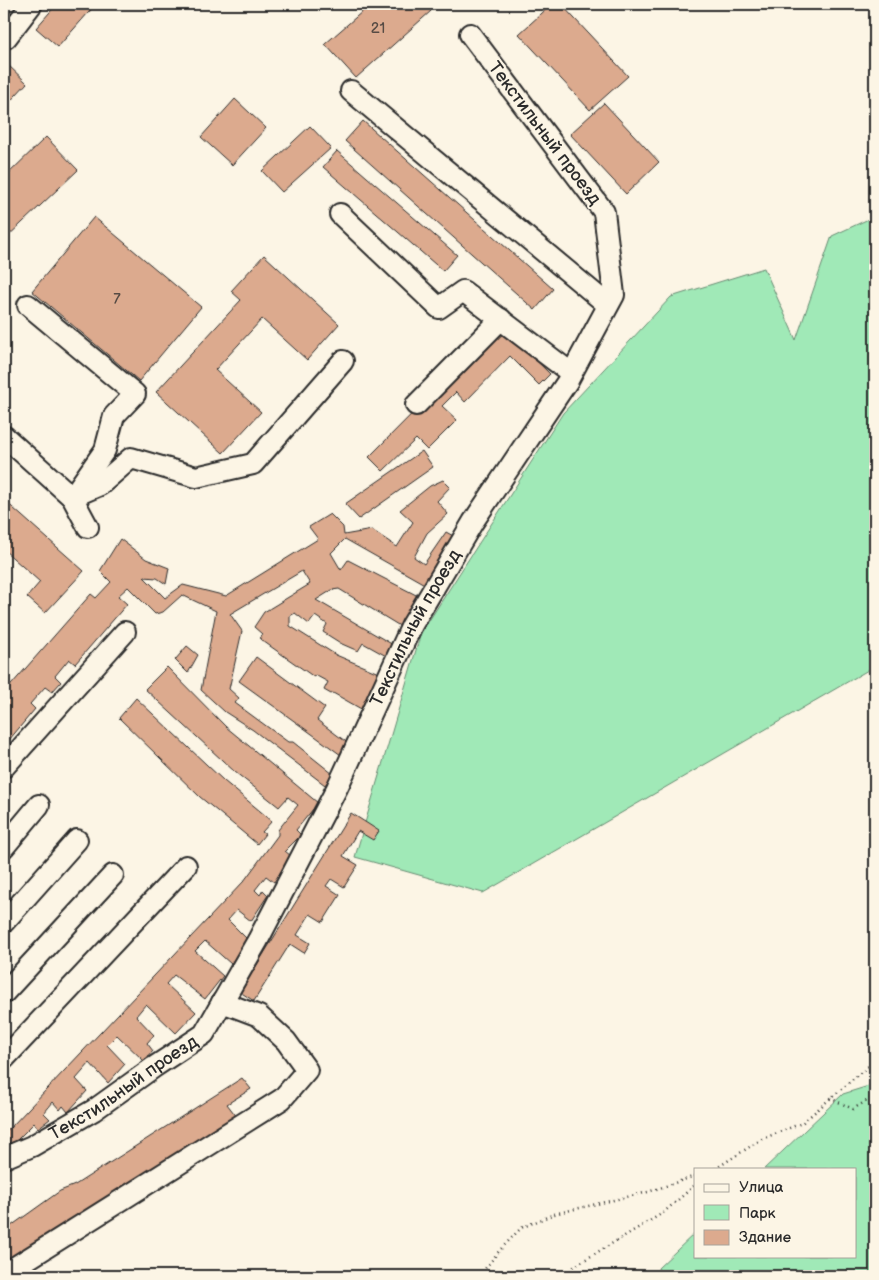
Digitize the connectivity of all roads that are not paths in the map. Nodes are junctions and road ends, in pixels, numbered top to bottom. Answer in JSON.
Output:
{"nodes":[{"id":1,"x":32,"y":4,"type":"edge"},
{"id":2,"x":470,"y":34,"type":"dead end"},
{"id":3,"x":5,"y":38,"type":"edge"},
{"id":4,"x":351,"y":90,"type":"dead end"},
{"id":5,"x":340,"y":214,"type":"dead end"},
{"id":6,"x":28,"y":305,"type":"dead end"},
{"id":7,"x":608,"y":305,"type":"junction"},
{"id":8,"x":501,"y":319,"type":"junction"},
{"id":9,"x":343,"y":361,"type":"dead end"},
{"id":10,"x":571,"y":373,"type":"junction"},
{"id":11,"x":416,"y":405,"type":"dead end"},
{"id":12,"x":4,"y":436,"type":"edge"},
{"id":13,"x":72,"y":497,"type":"junction"},
{"id":14,"x":88,"y":527,"type":"dead end"},
{"id":15,"x":125,"y":632,"type":"dead end"},
{"id":16,"x":4,"y":767,"type":"edge"},
{"id":17,"x":39,"y":805,"type":"dead end"},
{"id":18,"x":77,"y":840,"type":"dead end"},
{"id":19,"x":4,"y":847,"type":"edge"},
{"id":20,"x":186,"y":866,"type":"dead end"},
{"id":21,"x":113,"y":875,"type":"dead end"},
{"id":22,"x":4,"y":922,"type":"edge"},
{"id":23,"x":4,"y":993,"type":"edge"},
{"id":24,"x":222,"y":1002,"type":"junction"},
{"id":25,"x":4,"y":1059,"type":"edge"},
{"id":26,"x":4,"y":1158,"type":"edge"},
{"id":27,"x":4,"y":1274,"type":"edge"}],
"edges":[{"from":1,"to":3,"type":"street"},
{"from":2,"to":7,"type":"street","name":"Текстильный проезд"},
{"from":4,"to":7,"type":"street"},
{"from":5,"to":8,"type":"street"},
{"from":6,"to":13,"type":"street"},
{"from":7,"to":10,"type":"street","name":"Текстильный проезд"},
{"from":8,"to":10,"type":"street"},
{"from":8,"to":11,"type":"street"},
{"from":9,"to":13,"type":"street"},
{"from":10,"to":24,"type":"street","name":"Текстильный проезд"},
{"from":12,"to":13,"type":"street"},
{"from":13,"to":14,"type":"street"},
{"from":15,"to":16,"type":"street"},
{"from":17,"to":19,"type":"street"},
{"from":18,"to":22,"type":"street"},
{"from":20,"to":25,"type":"street"},
{"from":21,"to":23,"type":"street"},
{"from":24,"to":26,"type":"street","name":"Текстильный проезд"},
{"from":24,"to":27,"type":"street"}]}
